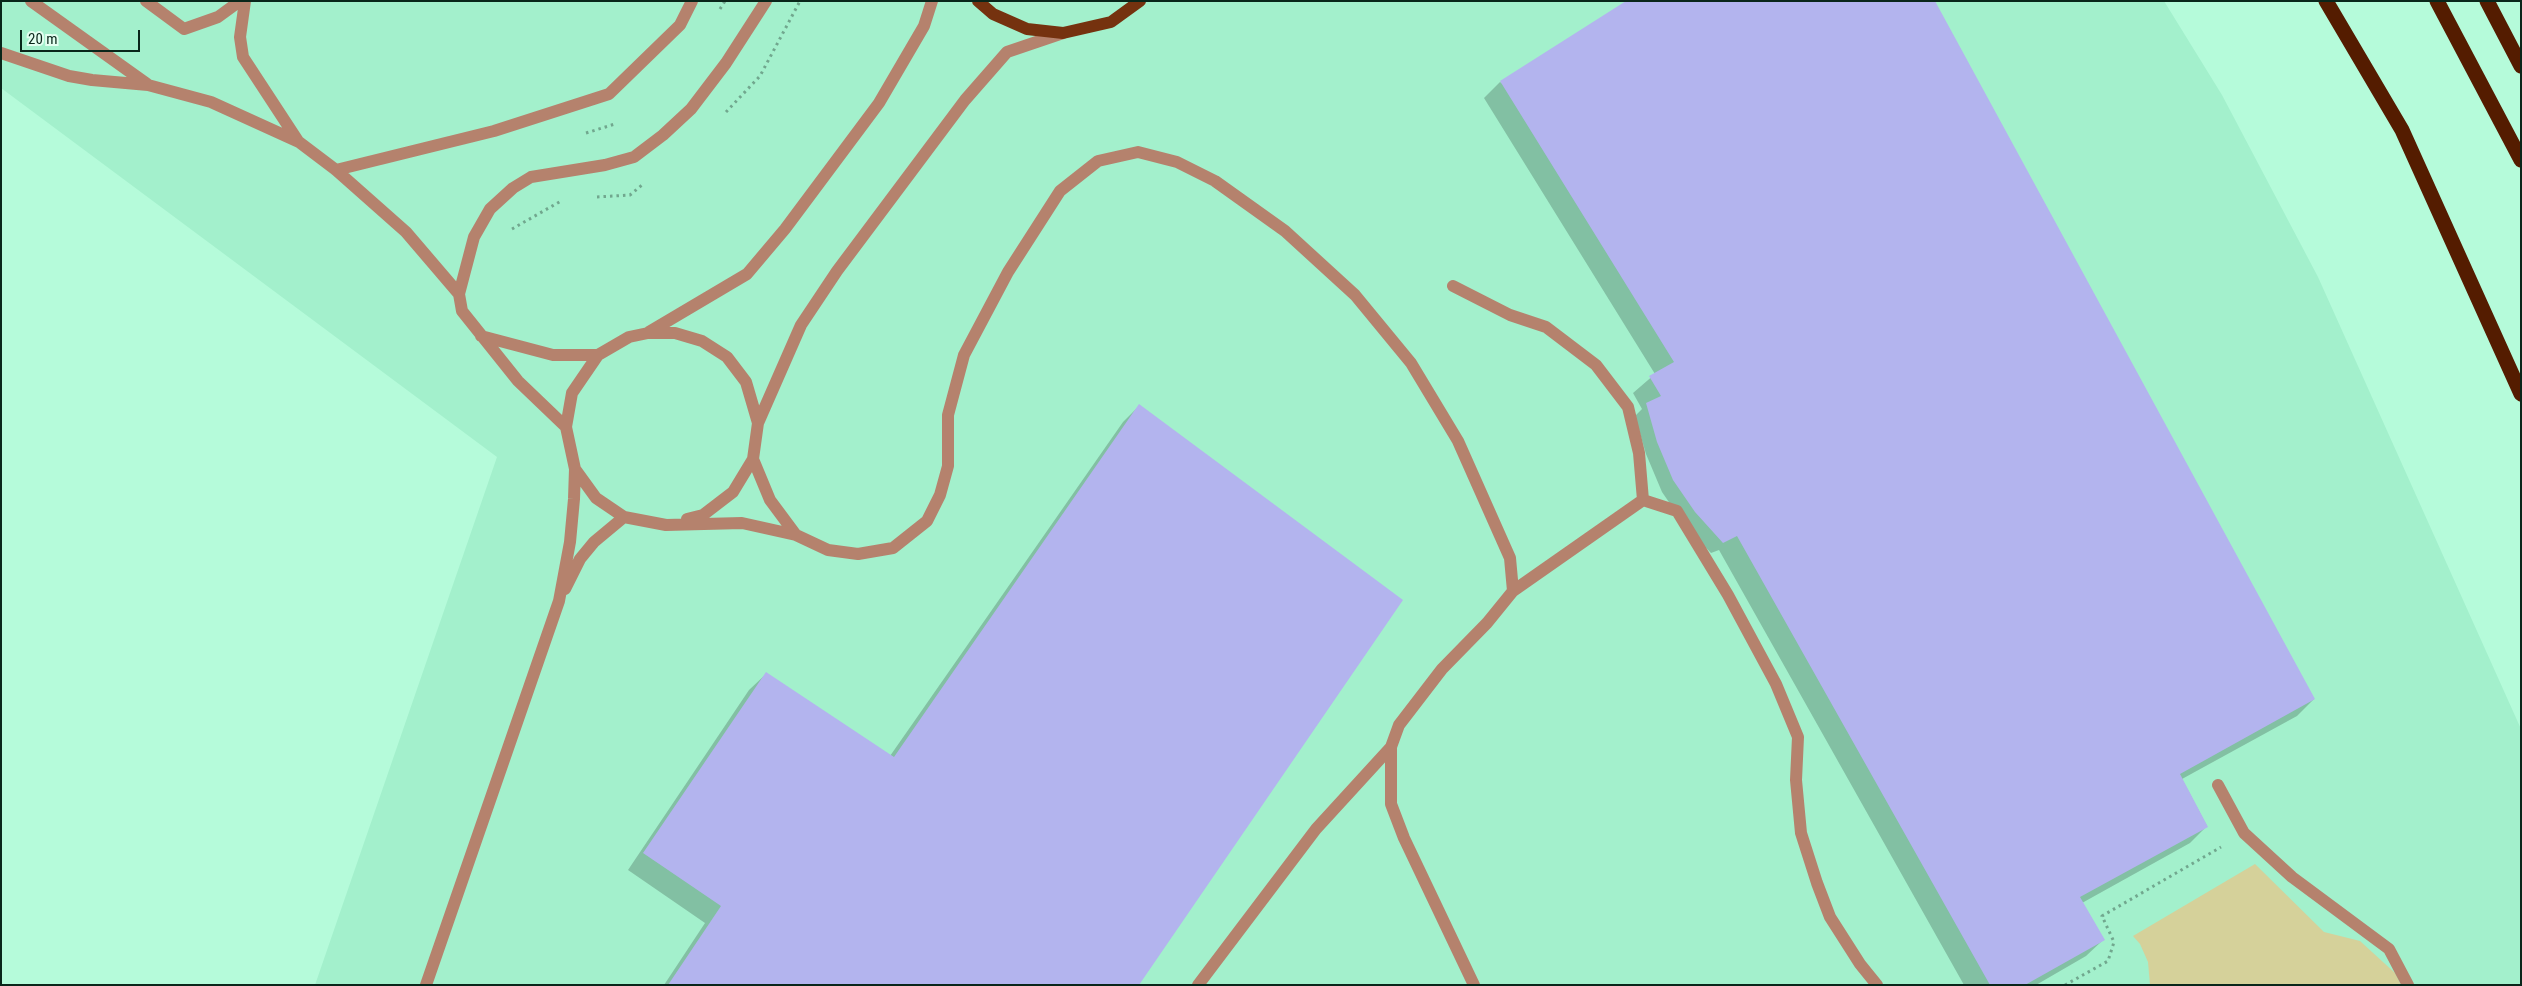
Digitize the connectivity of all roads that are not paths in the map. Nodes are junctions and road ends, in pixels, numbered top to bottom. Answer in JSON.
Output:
{"nodes":[{"id":1,"x":31,"y":1,"type":"edge"},
{"id":2,"x":146,"y":1,"type":"edge"},
{"id":3,"x":240,"y":1,"type":"edge"},
{"id":4,"x":245,"y":1,"type":"edge"},
{"id":5,"x":692,"y":1,"type":"edge"},
{"id":6,"x":766,"y":1,"type":"edge"},
{"id":7,"x":932,"y":1,"type":"edge"},
{"id":8,"x":978,"y":1,"type":"edge"},
{"id":9,"x":1140,"y":1,"type":"edge"},
{"id":10,"x":2326,"y":1,"type":"edge"},
{"id":11,"x":2436,"y":1,"type":"edge"},
{"id":12,"x":2487,"y":1,"type":"edge"},
{"id":13,"x":1063,"y":33,"type":"junction"},
{"id":14,"x":1,"y":53,"type":"edge"},
{"id":15,"x":2521,"y":66,"type":"edge"},
{"id":16,"x":148,"y":85,"type":"junction"},
{"id":17,"x":299,"y":142,"type":"junction"},
{"id":18,"x":2521,"y":160,"type":"edge"},
{"id":19,"x":336,"y":170,"type":"junction"},
{"id":20,"x":1453,"y":286,"type":"dead end"},
{"id":21,"x":458,"y":294,"type":"junction"},
{"id":22,"x":648,"y":333,"type":"junction"},
{"id":23,"x":481,"y":336,"type":"junction"},
{"id":24,"x":598,"y":355,"type":"junction"},
{"id":25,"x":2521,"y":394,"type":"edge"},
{"id":26,"x":758,"y":423,"type":"junction"},
{"id":27,"x":566,"y":427,"type":"junction"},
{"id":28,"x":753,"y":459,"type":"junction"},
{"id":29,"x":575,"y":469,"type":"junction"},
{"id":30,"x":1643,"y":500,"type":"junction"},
{"id":31,"x":624,"y":517,"type":"junction"},
{"id":32,"x":666,"y":525,"type":"junction"},
{"id":33,"x":796,"y":535,"type":"junction"},
{"id":34,"x":1513,"y":591,"type":"junction"},
{"id":35,"x":558,"y":602,"type":"junction"},
{"id":36,"x":1391,"y":747,"type":"junction"},
{"id":37,"x":2218,"y":785,"type":"dead end"},
{"id":38,"x":426,"y":985,"type":"edge"},
{"id":39,"x":1198,"y":985,"type":"edge"},
{"id":40,"x":1474,"y":985,"type":"edge"},
{"id":41,"x":1876,"y":985,"type":"edge"},
{"id":42,"x":2408,"y":985,"type":"edge"}],
"edges":[{"from":1,"to":16,"type":"street"},
{"from":2,"to":3,"type":"street"},
{"from":4,"to":17,"type":"street"},
{"from":5,"to":19,"type":"street"},
{"from":6,"to":21,"type":"street"},
{"from":7,"to":22,"type":"street"},
{"from":8,"to":13,"type":"main road"},
{"from":9,"to":13,"type":"main road"},
{"from":10,"to":25,"type":"highway"},
{"from":11,"to":18,"type":"highway"},
{"from":12,"to":15,"type":"highway"},
{"from":13,"to":26,"type":"street"},
{"from":14,"to":16,"type":"street"},
{"from":16,"to":17,"type":"street"},
{"from":17,"to":19,"type":"street"},
{"from":19,"to":21,"type":"street"},
{"from":20,"to":30,"type":"street"},
{"from":21,"to":23,"type":"street"},
{"from":22,"to":24,"type":"street"},
{"from":22,"to":26,"type":"street"},
{"from":23,"to":24,"type":"street"},
{"from":23,"to":27,"type":"street"},
{"from":24,"to":27,"type":"street"},
{"from":26,"to":28,"type":"street"},
{"from":27,"to":29,"type":"street"},
{"from":28,"to":32,"type":"street"},
{"from":28,"to":33,"type":"street"},
{"from":29,"to":31,"type":"street"},
{"from":29,"to":35,"type":"street"},
{"from":30,"to":34,"type":"street"},
{"from":30,"to":41,"type":"street"},
{"from":31,"to":32,"type":"street"},
{"from":31,"to":35,"type":"street"},
{"from":32,"to":33,"type":"street"},
{"from":33,"to":34,"type":"street"},
{"from":34,"to":36,"type":"street"},
{"from":35,"to":38,"type":"street"},
{"from":36,"to":39,"type":"street"},
{"from":36,"to":40,"type":"street"},
{"from":37,"to":42,"type":"street"}]}
